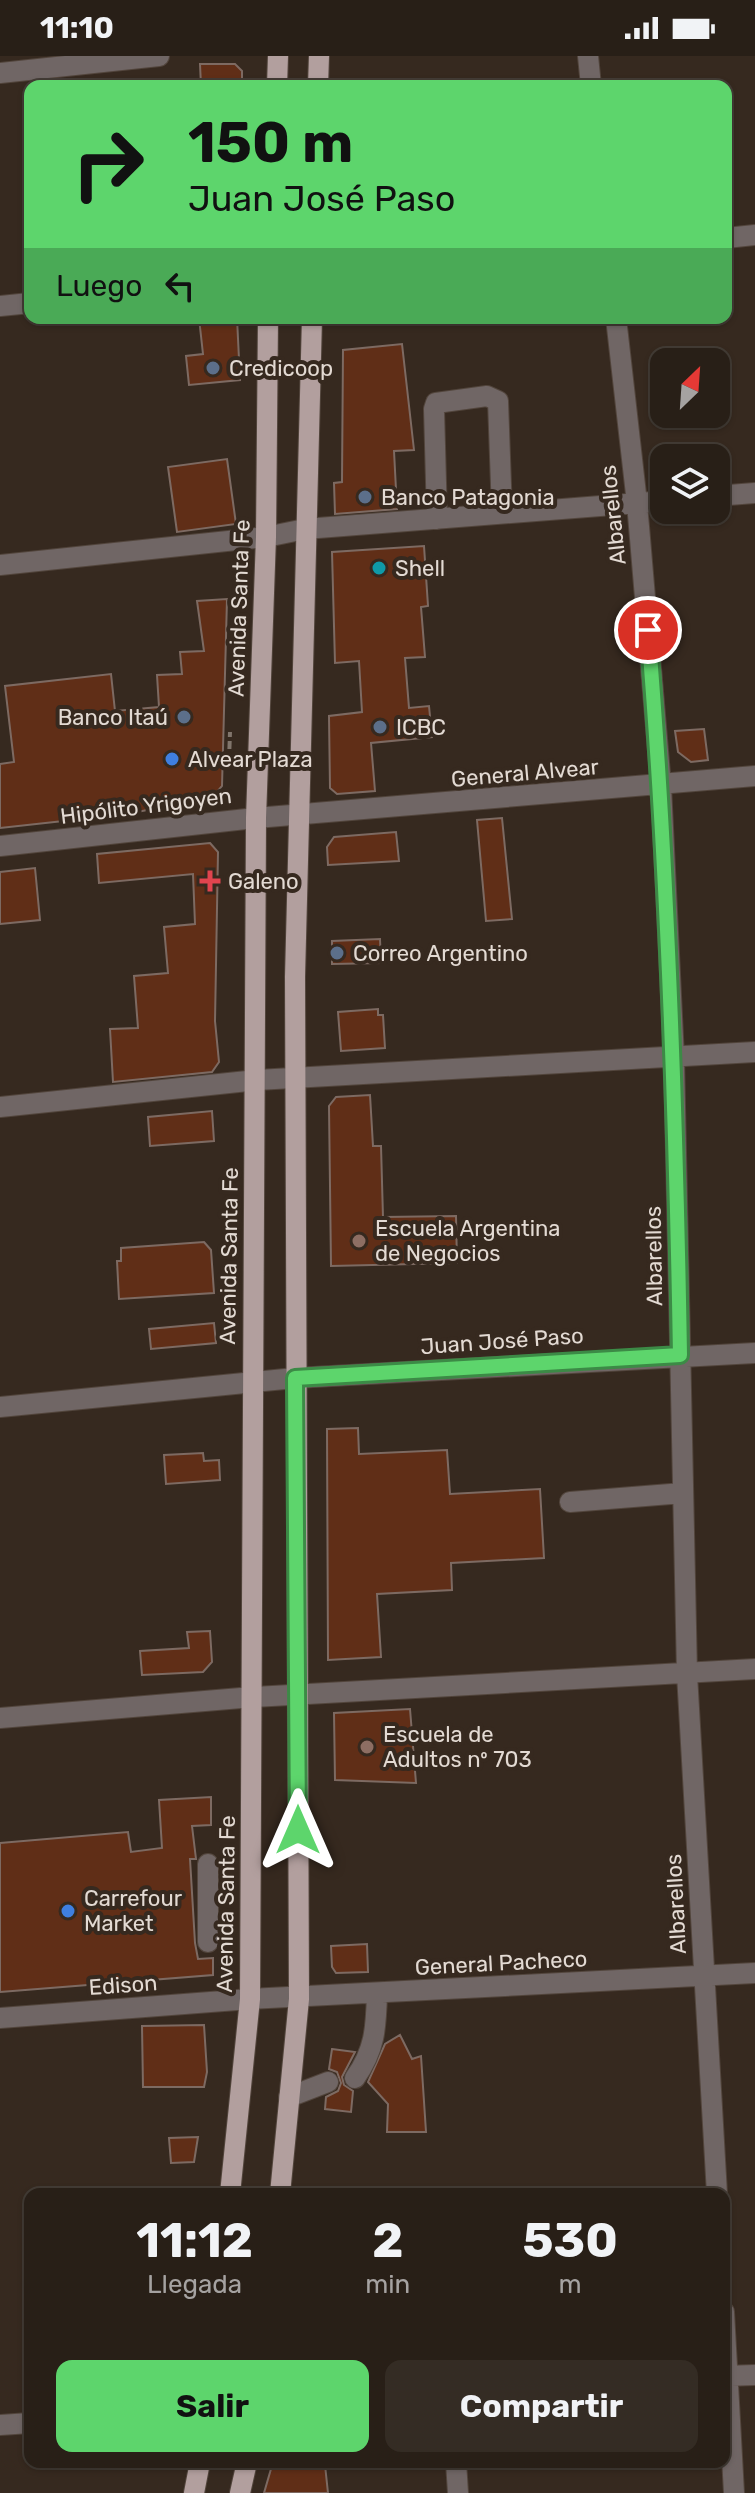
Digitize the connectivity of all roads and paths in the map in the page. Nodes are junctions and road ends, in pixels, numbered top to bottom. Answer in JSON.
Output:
{"nodes":[{"id":1,"x":159,"y":56,"type":"edge"},
{"id":2,"x":278,"y":56,"type":"edge"},
{"id":3,"x":319,"y":56,"type":"edge"},
{"id":4,"x":588,"y":56,"type":"edge"},
{"id":5,"x":0,"y":73,"type":"edge"},
{"id":6,"x":277,"y":80,"type":"edge"},
{"id":7,"x":318,"y":80,"type":"edge"},
{"id":8,"x":590,"y":80,"type":"edge"},
{"id":9,"x":755,"y":235,"type":"edge"},
{"id":10,"x":732,"y":237,"type":"edge"},
{"id":11,"x":24,"y":304,"type":"edge"},
{"id":12,"x":0,"y":306,"type":"edge"},
{"id":13,"x":268,"y":324,"type":"edge"},
{"id":14,"x":312,"y":324,"type":"edge"},
{"id":15,"x":617,"y":324,"type":"edge"},
{"id":16,"x":755,"y":493,"type":"edge"},
{"id":17,"x":730,"y":495,"type":"edge"},
{"id":18,"x":650,"y":502,"type":"edge"},
{"id":19,"x":637,"y":503,"type":"junction"},
{"id":20,"x":502,"y":513,"type":"junction"},
{"id":21,"x":437,"y":519,"type":"junction"},
{"id":22,"x":305,"y":529,"type":"junction"},
{"id":23,"x":266,"y":537,"type":"junction"},
{"id":24,"x":0,"y":565,"type":"edge"},
{"id":25,"x":230,"y":732,"type":"dead end"},
{"id":26,"x":229,"y":761,"type":"dead end"},
{"id":27,"x":755,"y":776,"type":"edge"},
{"id":28,"x":661,"y":786,"type":"junction"},
{"id":29,"x":298,"y":815,"type":"junction"},
{"id":30,"x":256,"y":818,"type":"junction"},
{"id":31,"x":0,"y":846,"type":"edge"},
{"id":32,"x":755,"y":1052,"type":"edge"},
{"id":33,"x":674,"y":1058,"type":"junction"},
{"id":34,"x":297,"y":1077,"type":"junction"},
{"id":35,"x":257,"y":1080,"type":"junction"},
{"id":36,"x":0,"y":1107,"type":"edge"},
{"id":37,"x":755,"y":1353,"type":"edge"},
{"id":38,"x":680,"y":1355,"type":"junction"},
{"id":39,"x":295,"y":1378,"type":"junction"},
{"id":40,"x":252,"y":1383,"type":"junction"},
{"id":41,"x":0,"y":1407,"type":"edge"},
{"id":42,"x":683,"y":1493,"type":"junction"},
{"id":43,"x":570,"y":1502,"type":"dead end"},
{"id":44,"x":755,"y":1669,"type":"edge"},
{"id":45,"x":687,"y":1674,"type":"junction"},
{"id":46,"x":297,"y":1694,"type":"junction"},
{"id":47,"x":253,"y":1697,"type":"junction"},
{"id":48,"x":0,"y":1718,"type":"edge"},
{"id":49,"x":208,"y":1864,"type":"dead end"},
{"id":50,"x":208,"y":1942,"type":"dead end"},
{"id":51,"x":755,"y":1973,"type":"edge"},
{"id":52,"x":704,"y":1976,"type":"junction"},
{"id":53,"x":377,"y":1994,"type":"junction"},
{"id":54,"x":250,"y":1999,"type":"junction"},
{"id":55,"x":299,"y":1999,"type":"junction"},
{"id":56,"x":0,"y":2018,"type":"edge"},
{"id":57,"x":355,"y":2078,"type":"dead end"},
{"id":58,"x":328,"y":2082,"type":"dead end"},
{"id":59,"x":289,"y":2097,"type":"junction"},
{"id":60,"x":231,"y":2188,"type":"edge"},
{"id":61,"x":281,"y":2188,"type":"edge"},
{"id":62,"x":717,"y":2188,"type":"edge"},
{"id":63,"x":755,"y":2375,"type":"edge"},
{"id":64,"x":730,"y":2376,"type":"edge"},
{"id":65,"x":24,"y":2423,"type":"edge"},
{"id":66,"x":0,"y":2425,"type":"edge"},
{"id":67,"x":730,"y":2434,"type":"edge"},
{"id":68,"x":199,"y":2468,"type":"edge"},
{"id":69,"x":246,"y":2468,"type":"edge"},
{"id":70,"x":456,"y":2468,"type":"edge"},
{"id":71,"x":194,"y":2493,"type":"edge"},
{"id":72,"x":240,"y":2493,"type":"edge"},
{"id":73,"x":458,"y":2493,"type":"edge"},
{"id":74,"x":734,"y":2493,"type":"edge"}],
"edges":[{"from":1,"to":5,"type":"street"},
{"from":2,"to":6,"type":"main road"},
{"from":3,"to":7,"type":"main road"},
{"from":4,"to":8,"type":"street"},
{"from":9,"to":10,"type":"street"},
{"from":11,"to":12,"type":"street"},
{"from":13,"to":23,"type":"main road","name":"Avenida Santa Fe"},
{"from":14,"to":22,"type":"main road"},
{"from":15,"to":19,"type":"street","name":"Albarellos"},
{"from":16,"to":17,"type":"street"},
{"from":18,"to":19,"type":"street"},
{"from":19,"to":20,"type":"street"},
{"from":19,"to":28,"type":"street","name":"Albarellos"},
{"from":20,"to":21,"type":"street"},
{"from":20,"to":21,"type":"street"},
{"from":21,"to":22,"type":"street"},
{"from":22,"to":23,"type":"street"},
{"from":22,"to":29,"type":"main road"},
{"from":23,"to":24,"type":"street"},
{"from":23,"to":30,"type":"main road","name":"Avenida Santa Fe"},
{"from":25,"to":26,"type":"path"},
{"from":27,"to":28,"type":"street","name":"General Alvear"},
{"from":28,"to":29,"type":"street","name":"General Alvear"},
{"from":28,"to":33,"type":"street","name":"Albarellos"},
{"from":29,"to":30,"type":"street","name":"Hipólito Yrigoyen"},
{"from":29,"to":34,"type":"main road"},
{"from":30,"to":31,"type":"street","name":"Hipólito Yrigoyen"},
{"from":30,"to":35,"type":"main road","name":"Avenida Santa Fe"},
{"from":32,"to":33,"type":"street"},
{"from":33,"to":34,"type":"street"},
{"from":33,"to":38,"type":"street","name":"Albarellos"},
{"from":34,"to":35,"type":"street"},
{"from":34,"to":39,"type":"main road"},
{"from":35,"to":36,"type":"street"},
{"from":35,"to":40,"type":"main road","name":"Avenida Santa Fe"},
{"from":37,"to":38,"type":"street","name":"Juan José Paso"},
{"from":38,"to":39,"type":"street","name":"Juan José Paso"},
{"from":38,"to":42,"type":"street","name":"Albarellos"},
{"from":39,"to":40,"type":"street","name":"Juan José Paso"},
{"from":39,"to":46,"type":"main road"},
{"from":40,"to":41,"type":"street","name":"Juan José Paso"},
{"from":40,"to":47,"type":"main road","name":"Avenida Santa Fe"},
{"from":42,"to":43,"type":"street"},
{"from":42,"to":45,"type":"street","name":"Albarellos"},
{"from":44,"to":45,"type":"street"},
{"from":45,"to":46,"type":"street"},
{"from":45,"to":52,"type":"street","name":"Albarellos"},
{"from":46,"to":47,"type":"street"},
{"from":46,"to":55,"type":"main road"},
{"from":47,"to":48,"type":"street"},
{"from":47,"to":54,"type":"main road","name":"Avenida Santa Fe"},
{"from":49,"to":50,"type":"street"},
{"from":51,"to":52,"type":"street","name":"General Pacheco"},
{"from":52,"to":53,"type":"street","name":"General Pacheco"},
{"from":52,"to":62,"type":"street","name":"Albarellos"},
{"from":53,"to":55,"type":"street","name":"General Pacheco"},
{"from":53,"to":57,"type":"street"},
{"from":54,"to":55,"type":"street","name":"General Pacheco"},
{"from":54,"to":56,"type":"street","name":"Edison"},
{"from":54,"to":60,"type":"main road","name":"Avenida Santa Fe"},
{"from":55,"to":59,"type":"main road"},
{"from":58,"to":59,"type":"street"},
{"from":59,"to":61,"type":"main road"},
{"from":63,"to":64,"type":"street"},
{"from":65,"to":66,"type":"street"},
{"from":67,"to":74,"type":"street"},
{"from":68,"to":71,"type":"main road"},
{"from":69,"to":72,"type":"main road"},
{"from":70,"to":73,"type":"street"}]}
